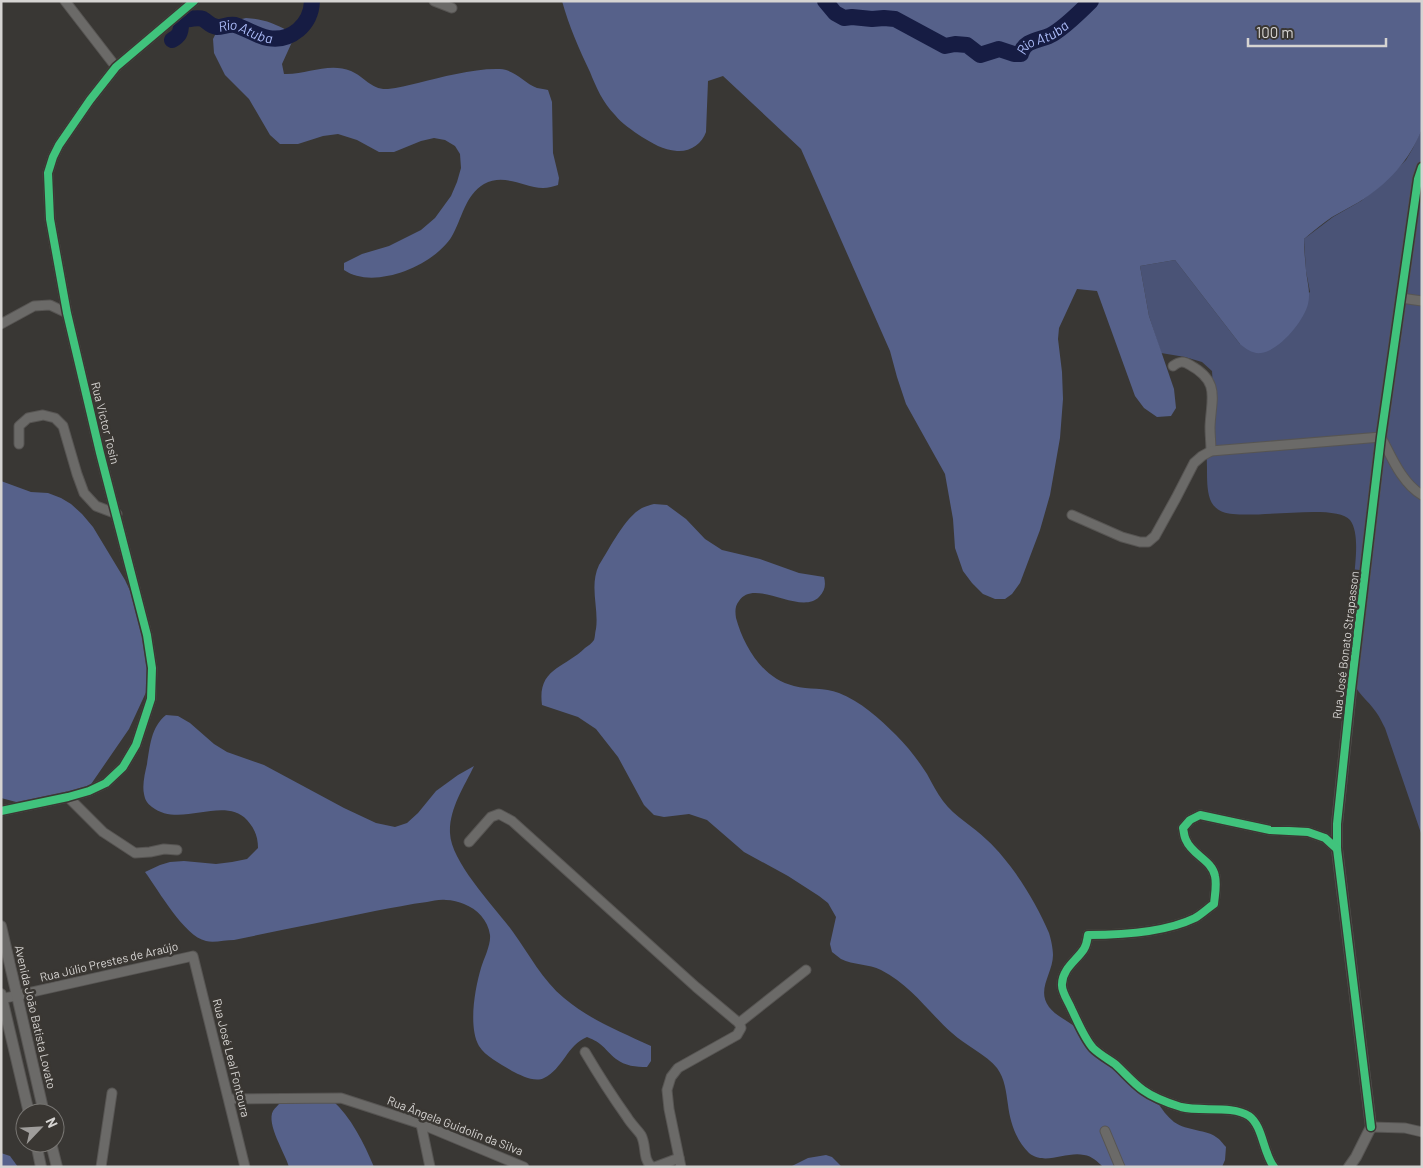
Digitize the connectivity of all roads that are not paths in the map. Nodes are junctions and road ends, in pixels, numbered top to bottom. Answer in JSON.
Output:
{"nodes":[{"id":1,"x":65,"y":1,"type":"edge"},
{"id":2,"x":194,"y":1,"type":"edge"},
{"id":3,"x":434,"y":1,"type":"edge"},
{"id":4,"x":452,"y":8,"type":"dead end"},
{"id":5,"x":116,"y":67,"type":"junction"},
{"id":6,"x":1422,"y":166,"type":"edge"},
{"id":7,"x":1402,"y":298,"type":"junction"},
{"id":8,"x":1422,"y":301,"type":"edge"},
{"id":9,"x":67,"y":313,"type":"junction"},
{"id":10,"x":1,"y":324,"type":"edge"},
{"id":11,"x":1173,"y":366,"type":"dead end"},
{"id":12,"x":1381,"y":437,"type":"junction"},
{"id":13,"x":19,"y":444,"type":"dead end"},
{"id":14,"x":1211,"y":451,"type":"junction"},
{"id":15,"x":1422,"y":495,"type":"edge"},
{"id":16,"x":116,"y":514,"type":"junction"},
{"id":17,"x":1072,"y":515,"type":"dead end"},
{"id":18,"x":68,"y":797,"type":"junction"},
{"id":19,"x":1,"y":810,"type":"edge"},
{"id":20,"x":469,"y":842,"type":"dead end"},
{"id":21,"x":1337,"y":849,"type":"junction"},
{"id":22,"x":177,"y":850,"type":"dead end"},
{"id":23,"x":1,"y":926,"type":"edge"},
{"id":24,"x":193,"y":956,"type":"joint"},
{"id":25,"x":806,"y":970,"type":"dead end"},
{"id":26,"x":17,"y":996,"type":"junction"},
{"id":27,"x":2,"y":997,"type":"edge"},
{"id":28,"x":739,"y":1023,"type":"junction"},
{"id":29,"x":585,"y":1052,"type":"dead end"},
{"id":30,"x":112,"y":1092,"type":"dead end"},
{"id":31,"x":229,"y":1099,"type":"junction"},
{"id":32,"x":27,"y":1103,"type":"edge"},
{"id":33,"x":42,"y":1103,"type":"edge"},
{"id":34,"x":421,"y":1124,"type":"junction"},
{"id":35,"x":1371,"y":1127,"type":"junction"},
{"id":36,"x":1105,"y":1131,"type":"dead end"},
{"id":37,"x":1422,"y":1132,"type":"edge"},
{"id":38,"x":38,"y":1153,"type":"edge"},
{"id":39,"x":54,"y":1153,"type":"edge"},
{"id":40,"x":680,"y":1162,"type":"edge"},
{"id":41,"x":41,"y":1167,"type":"edge"},
{"id":42,"x":57,"y":1167,"type":"edge"},
{"id":43,"x":101,"y":1167,"type":"edge"},
{"id":44,"x":245,"y":1167,"type":"edge"},
{"id":45,"x":430,"y":1167,"type":"edge"},
{"id":46,"x":524,"y":1167,"type":"edge"},
{"id":47,"x":653,"y":1167,"type":"edge"},
{"id":48,"x":1120,"y":1167,"type":"edge"},
{"id":49,"x":1274,"y":1167,"type":"edge"},
{"id":50,"x":1349,"y":1167,"type":"edge"}],
"edges":[{"from":1,"to":5,"type":"street"},
{"from":2,"to":5,"type":"street","name":"Rua Victor Tosin"},
{"from":3,"to":4,"type":"street"},
{"from":5,"to":9,"type":"street","name":"Rua Victor Tosin"},
{"from":6,"to":7,"type":"street","name":"Rua José Bonato Strapasson"},
{"from":7,"to":8,"type":"street"},
{"from":7,"to":12,"type":"street","name":"Rua José Bonato Strapasson"},
{"from":9,"to":10,"type":"street"},
{"from":9,"to":16,"type":"street","name":"Rua Victor Tosin"},
{"from":11,"to":14,"type":"street"},
{"from":12,"to":14,"type":"street"},
{"from":12,"to":15,"type":"street"},
{"from":12,"to":21,"type":"street","name":"Rua José Bonato Strapasson"},
{"from":13,"to":16,"type":"street"},
{"from":14,"to":17,"type":"street"},
{"from":16,"to":18,"type":"street","name":"Rua Victor Tosin"},
{"from":18,"to":19,"type":"street","name":"Rua Victor Tosin"},
{"from":18,"to":22,"type":"street"},
{"from":20,"to":28,"type":"street"},
{"from":21,"to":35,"type":"street","name":"Rua José Bonato Strapasson"},
{"from":21,"to":49,"type":"street"},
{"from":23,"to":26,"type":"street","name":"Avenida João Batista Lovato"},
{"from":24,"to":26,"type":"street","name":"Rua Júlio Prestes de Araújo"},
{"from":24,"to":31,"type":"street","name":"Rua José Leal Fontoura"},
{"from":25,"to":28,"type":"street"},
{"from":26,"to":27,"type":"street","name":"Rua Júlio Prestes de Araújo"},
{"from":26,"to":33,"type":"street","name":"Avenida João Batista Lovato"},
{"from":27,"to":32,"type":"street"},
{"from":28,"to":40,"type":"street"},
{"from":29,"to":47,"type":"street"},
{"from":30,"to":43,"type":"street"},
{"from":31,"to":34,"type":"street","name":"Rua Ângela Guidolin da Silva"},
{"from":31,"to":44,"type":"street","name":"Rua José Leal Fontoura"},
{"from":34,"to":45,"type":"street"},
{"from":34,"to":46,"type":"street","name":"Rua Ângela Guidolin da Silva"},
{"from":35,"to":37,"type":"street"},
{"from":35,"to":50,"type":"street"},
{"from":36,"to":48,"type":"street"},
{"from":38,"to":41,"type":"street"},
{"from":39,"to":42,"type":"street"},
{"from":40,"to":47,"type":"street"}]}
